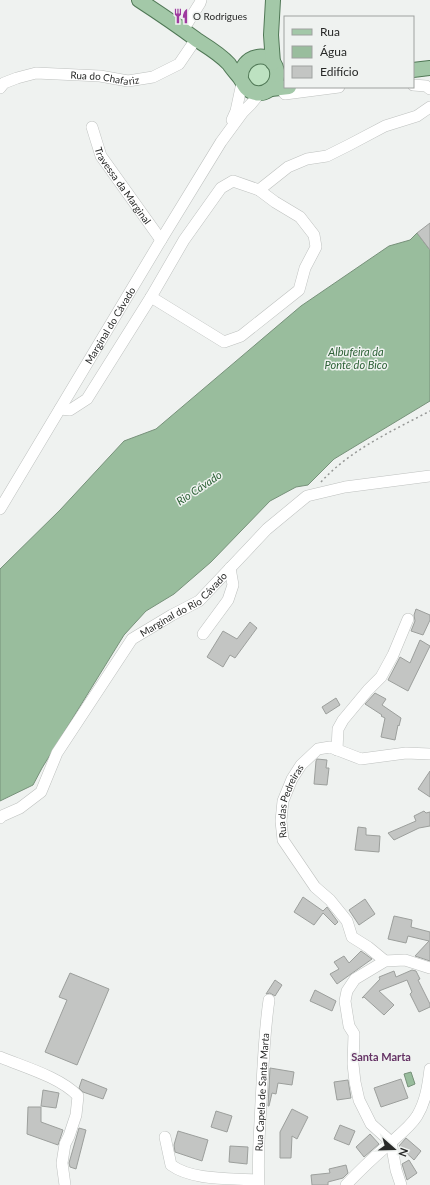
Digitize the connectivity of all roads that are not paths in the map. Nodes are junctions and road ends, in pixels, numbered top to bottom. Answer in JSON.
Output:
{"nodes":[{"id":1,"x":139,"y":0,"type":"edge"},
{"id":2,"x":201,"y":0,"type":"edge"},
{"id":3,"x":273,"y":0,"type":"edge"},
{"id":4,"x":184,"y":30,"type":"junction"},
{"id":5,"x":270,"y":35,"type":"junction"},
{"id":6,"x":196,"y":39,"type":"junction"},
{"id":7,"x":212,"y":50,"type":"junction"},
{"id":8,"x":252,"y":58,"type":"junction"},
{"id":9,"x":278,"y":68,"type":"edge"},
{"id":10,"x":430,"y":68,"type":"edge"},
{"id":11,"x":414,"y":70,"type":"edge"},
{"id":12,"x":242,"y":81,"type":"junction"},
{"id":13,"x":414,"y":85,"type":"edge"},
{"id":14,"x":0,"y":88,"type":"edge"},
{"id":15,"x":331,"y":88,"type":"edge"},
{"id":16,"x":430,"y":89,"type":"edge"},
{"id":17,"x":275,"y":90,"type":"edge"},
{"id":18,"x":430,"y":107,"type":"edge"},
{"id":19,"x":92,"y":127,"type":"dead end"},
{"id":20,"x":221,"y":142,"type":"junction"},
{"id":21,"x":259,"y":190,"type":"junction"},
{"id":22,"x":161,"y":240,"type":"junction"},
{"id":23,"x":151,"y":297,"type":"junction"},
{"id":24,"x":60,"y":409,"type":"junction"},
{"id":25,"x":430,"y":476,"type":"edge"},
{"id":26,"x":0,"y":509,"type":"edge"},
{"id":27,"x":230,"y":568,"type":"junction"},
{"id":28,"x":408,"y":619,"type":"dead end"},
{"id":29,"x":203,"y":634,"type":"dead end"},
{"id":30,"x":337,"y":750,"type":"junction"},
{"id":31,"x":430,"y":754,"type":"edge"},
{"id":32,"x":0,"y":818,"type":"edge"},
{"id":33,"x":385,"y":961,"type":"junction"},
{"id":34,"x":430,"y":968,"type":"edge"},
{"id":35,"x":269,"y":1000,"type":"dead end"},
{"id":36,"x":0,"y":1057,"type":"edge"},
{"id":37,"x":430,"y":1069,"type":"edge"},
{"id":38,"x":165,"y":1136,"type":"dead end"},
{"id":39,"x":391,"y":1142,"type":"junction"},
{"id":40,"x":259,"y":1183,"type":"edge"},
{"id":41,"x":65,"y":1185,"type":"edge"},
{"id":42,"x":346,"y":1185,"type":"edge"},
{"id":43,"x":401,"y":1185,"type":"edge"}],
"edges":[{"from":1,"to":4,"type":"main road"},
{"from":2,"to":4,"type":"street"},
{"from":3,"to":5,"type":"main road"},
{"from":4,"to":6,"type":"main road"},
{"from":5,"to":8,"type":"main road"},
{"from":5,"to":9,"type":"main road"},
{"from":6,"to":7,"type":"main road"},
{"from":6,"to":14,"type":"street","name":"Rua do Chafariz"},
{"from":7,"to":8,"type":"main road"},
{"from":7,"to":12,"type":"main road"},
{"from":8,"to":9,"type":"main road"},
{"from":8,"to":12,"type":"main road"},
{"from":9,"to":17,"type":"main road"},
{"from":10,"to":11,"type":"main road"},
{"from":12,"to":17,"type":"main road"},
{"from":12,"to":20,"type":"street"},
{"from":13,"to":16,"type":"street"},
{"from":15,"to":17,"type":"street"},
{"from":17,"to":20,"type":"street"},
{"from":18,"to":21,"type":"street"},
{"from":19,"to":22,"type":"street","name":"Travessa da Marginal"},
{"from":20,"to":22,"type":"street","name":"Marginal do Cávado"},
{"from":21,"to":23,"type":"street"},
{"from":21,"to":23,"type":"street"},
{"from":22,"to":24,"type":"street","name":"Marginal do Cávado"},
{"from":23,"to":24,"type":"street"},
{"from":24,"to":26,"type":"street","name":"Marginal do Cávado"},
{"from":25,"to":27,"type":"street","name":"Marginal do Rio Cávado"},
{"from":27,"to":29,"type":"street"},
{"from":27,"to":32,"type":"street","name":"Marginal do Rio Cávado"},
{"from":28,"to":30,"type":"street"},
{"from":30,"to":31,"type":"street","name":"Rua das Pedreiras"},
{"from":30,"to":33,"type":"street","name":"Rua das Pedreiras"},
{"from":33,"to":34,"type":"street"},
{"from":33,"to":39,"type":"street"},
{"from":35,"to":40,"type":"street","name":"Rua Capela de Santa Marta"},
{"from":36,"to":41,"type":"street"},
{"from":37,"to":39,"type":"street"},
{"from":38,"to":40,"type":"street"},
{"from":39,"to":42,"type":"street"},
{"from":39,"to":43,"type":"street"}]}
